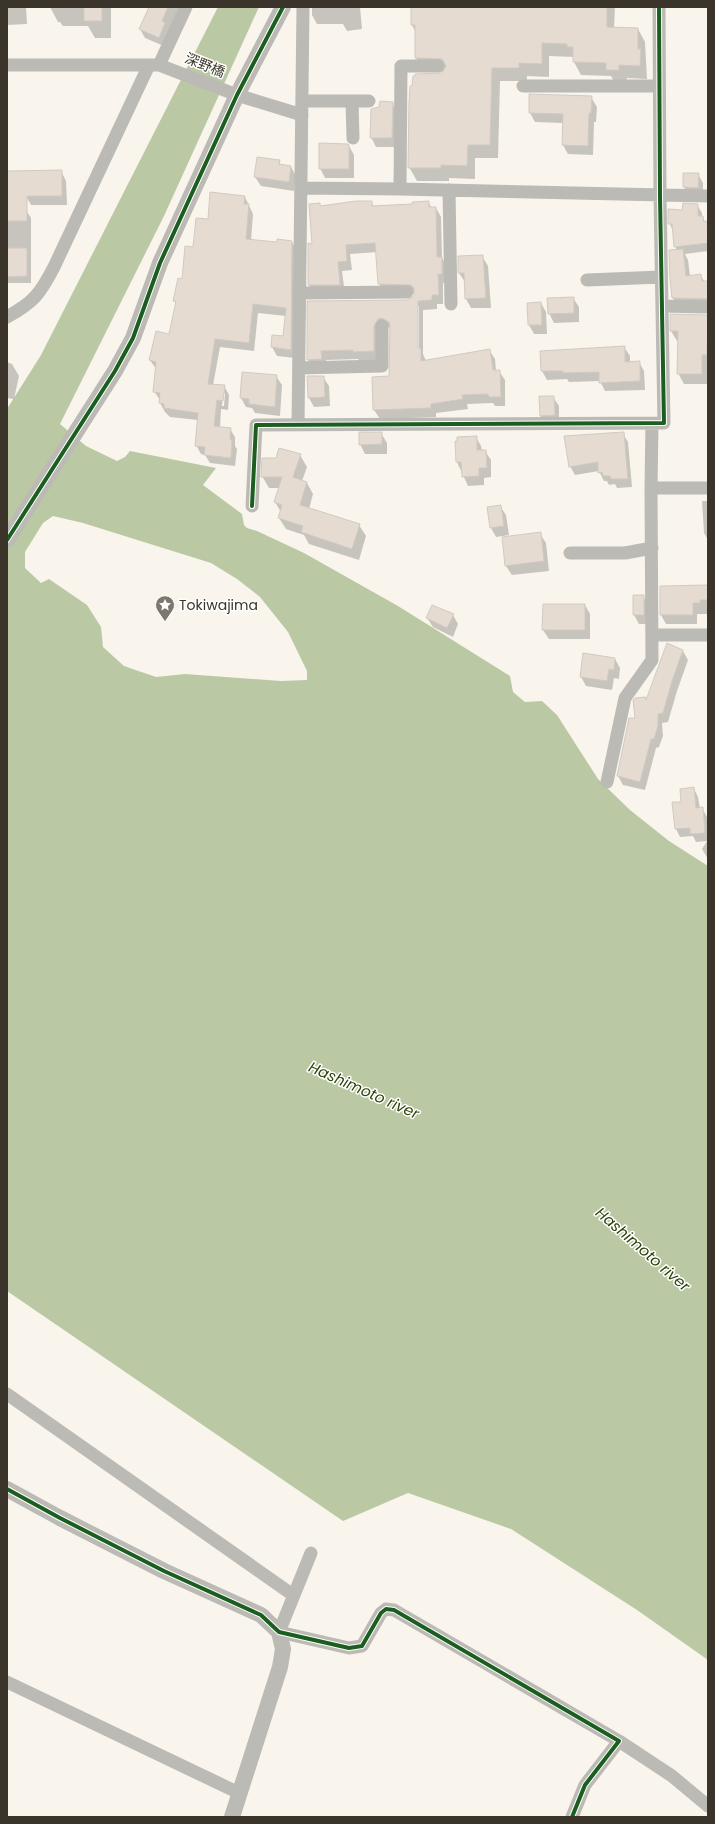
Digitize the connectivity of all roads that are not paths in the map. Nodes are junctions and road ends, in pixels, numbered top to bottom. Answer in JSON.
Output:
{"nodes":[{"id":1,"x":186,"y":7,"type":"edge"},
{"id":2,"x":283,"y":7,"type":"edge"},
{"id":3,"x":303,"y":7,"type":"edge"},
{"id":4,"x":659,"y":7,"type":"edge"},
{"id":5,"x":7,"y":65,"type":"edge"},
{"id":6,"x":160,"y":66,"type":"junction"},
{"id":7,"x":438,"y":66,"type":"dead end"},
{"id":8,"x":524,"y":86,"type":"dead end"},
{"id":9,"x":659,"y":86,"type":"junction"},
{"id":10,"x":232,"y":93,"type":"junction"},
{"id":11,"x":302,"y":101,"type":"junction"},
{"id":12,"x":352,"y":101,"type":"junction"},
{"id":13,"x":369,"y":101,"type":"dead end"},
{"id":14,"x":302,"y":115,"type":"junction"},
{"id":15,"x":353,"y":138,"type":"dead end"},
{"id":16,"x":301,"y":188,"type":"junction"},
{"id":17,"x":400,"y":189,"type":"junction"},
{"id":18,"x":450,"y":190,"type":"junction"},
{"id":19,"x":660,"y":196,"type":"junction"},
{"id":20,"x":708,"y":196,"type":"edge"},
{"id":21,"x":661,"y":277,"type":"junction"},
{"id":22,"x":587,"y":280,"type":"dead end"},
{"id":23,"x":407,"y":292,"type":"dead end"},
{"id":24,"x":299,"y":293,"type":"junction"},
{"id":25,"x":451,"y":304,"type":"dead end"},
{"id":26,"x":662,"y":306,"type":"junction"},
{"id":27,"x":708,"y":306,"type":"edge"},
{"id":28,"x":7,"y":317,"type":"edge"},
{"id":29,"x":382,"y":326,"type":"dead end"},
{"id":30,"x":299,"y":368,"type":"junction"},
{"id":31,"x":652,"y":424,"type":"junction"},
{"id":32,"x":298,"y":425,"type":"junction"},
{"id":33,"x":651,"y":488,"type":"junction"},
{"id":34,"x":708,"y":488,"type":"edge"},
{"id":35,"x":252,"y":506,"type":"dead end"},
{"id":36,"x":7,"y":540,"type":"edge"},
{"id":37,"x":652,"y":548,"type":"junction"},
{"id":38,"x":570,"y":553,"type":"dead end"},
{"id":39,"x":653,"y":635,"type":"junction"},
{"id":40,"x":708,"y":635,"type":"edge"},
{"id":41,"x":607,"y":782,"type":"dead end"},
{"id":42,"x":7,"y":1394,"type":"edge"},
{"id":43,"x":7,"y":1489,"type":"edge"},
{"id":44,"x":311,"y":1553,"type":"dead end"},
{"id":45,"x":293,"y":1595,"type":"junction"},
{"id":46,"x":279,"y":1632,"type":"junction"},
{"id":47,"x":7,"y":1682,"type":"edge"},
{"id":48,"x":619,"y":1741,"type":"junction"},
{"id":49,"x":239,"y":1793,"type":"junction"},
{"id":50,"x":708,"y":1806,"type":"edge"},
{"id":51,"x":232,"y":1817,"type":"edge"},
{"id":52,"x":572,"y":1817,"type":"edge"}],
"edges":[{"from":1,"to":6,"type":"street"},
{"from":2,"to":10,"type":"street"},
{"from":3,"to":11,"type":"street"},
{"from":4,"to":9,"type":"street"},
{"from":5,"to":6,"type":"street"},
{"from":6,"to":10,"type":"street","name":"深野橋"},
{"from":6,"to":28,"type":"street"},
{"from":7,"to":17,"type":"street"},
{"from":8,"to":9,"type":"street"},
{"from":9,"to":19,"type":"street"},
{"from":10,"to":14,"type":"street","name":"深野橋"},
{"from":10,"to":36,"type":"street"},
{"from":11,"to":12,"type":"street"},
{"from":11,"to":14,"type":"street"},
{"from":12,"to":13,"type":"street"},
{"from":12,"to":15,"type":"street"},
{"from":14,"to":16,"type":"street"},
{"from":16,"to":17,"type":"street"},
{"from":16,"to":24,"type":"street"},
{"from":17,"to":18,"type":"street"},
{"from":18,"to":19,"type":"street"},
{"from":18,"to":25,"type":"street"},
{"from":19,"to":20,"type":"street"},
{"from":19,"to":21,"type":"street"},
{"from":21,"to":22,"type":"street"},
{"from":21,"to":26,"type":"street"},
{"from":23,"to":24,"type":"street"},
{"from":24,"to":30,"type":"street"},
{"from":26,"to":27,"type":"street"},
{"from":26,"to":31,"type":"street"},
{"from":29,"to":30,"type":"street"},
{"from":30,"to":32,"type":"street"},
{"from":31,"to":32,"type":"street"},
{"from":31,"to":33,"type":"street"},
{"from":32,"to":35,"type":"street"},
{"from":33,"to":34,"type":"street"},
{"from":33,"to":37,"type":"street"},
{"from":37,"to":38,"type":"street"},
{"from":37,"to":39,"type":"street"},
{"from":39,"to":40,"type":"street"},
{"from":39,"to":41,"type":"street"},
{"from":42,"to":45,"type":"street"},
{"from":43,"to":46,"type":"street"},
{"from":44,"to":45,"type":"street"},
{"from":45,"to":46,"type":"street"},
{"from":46,"to":48,"type":"street"},
{"from":46,"to":49,"type":"street"},
{"from":47,"to":49,"type":"street"},
{"from":48,"to":50,"type":"street"},
{"from":48,"to":52,"type":"street"},
{"from":49,"to":51,"type":"street"}]}
